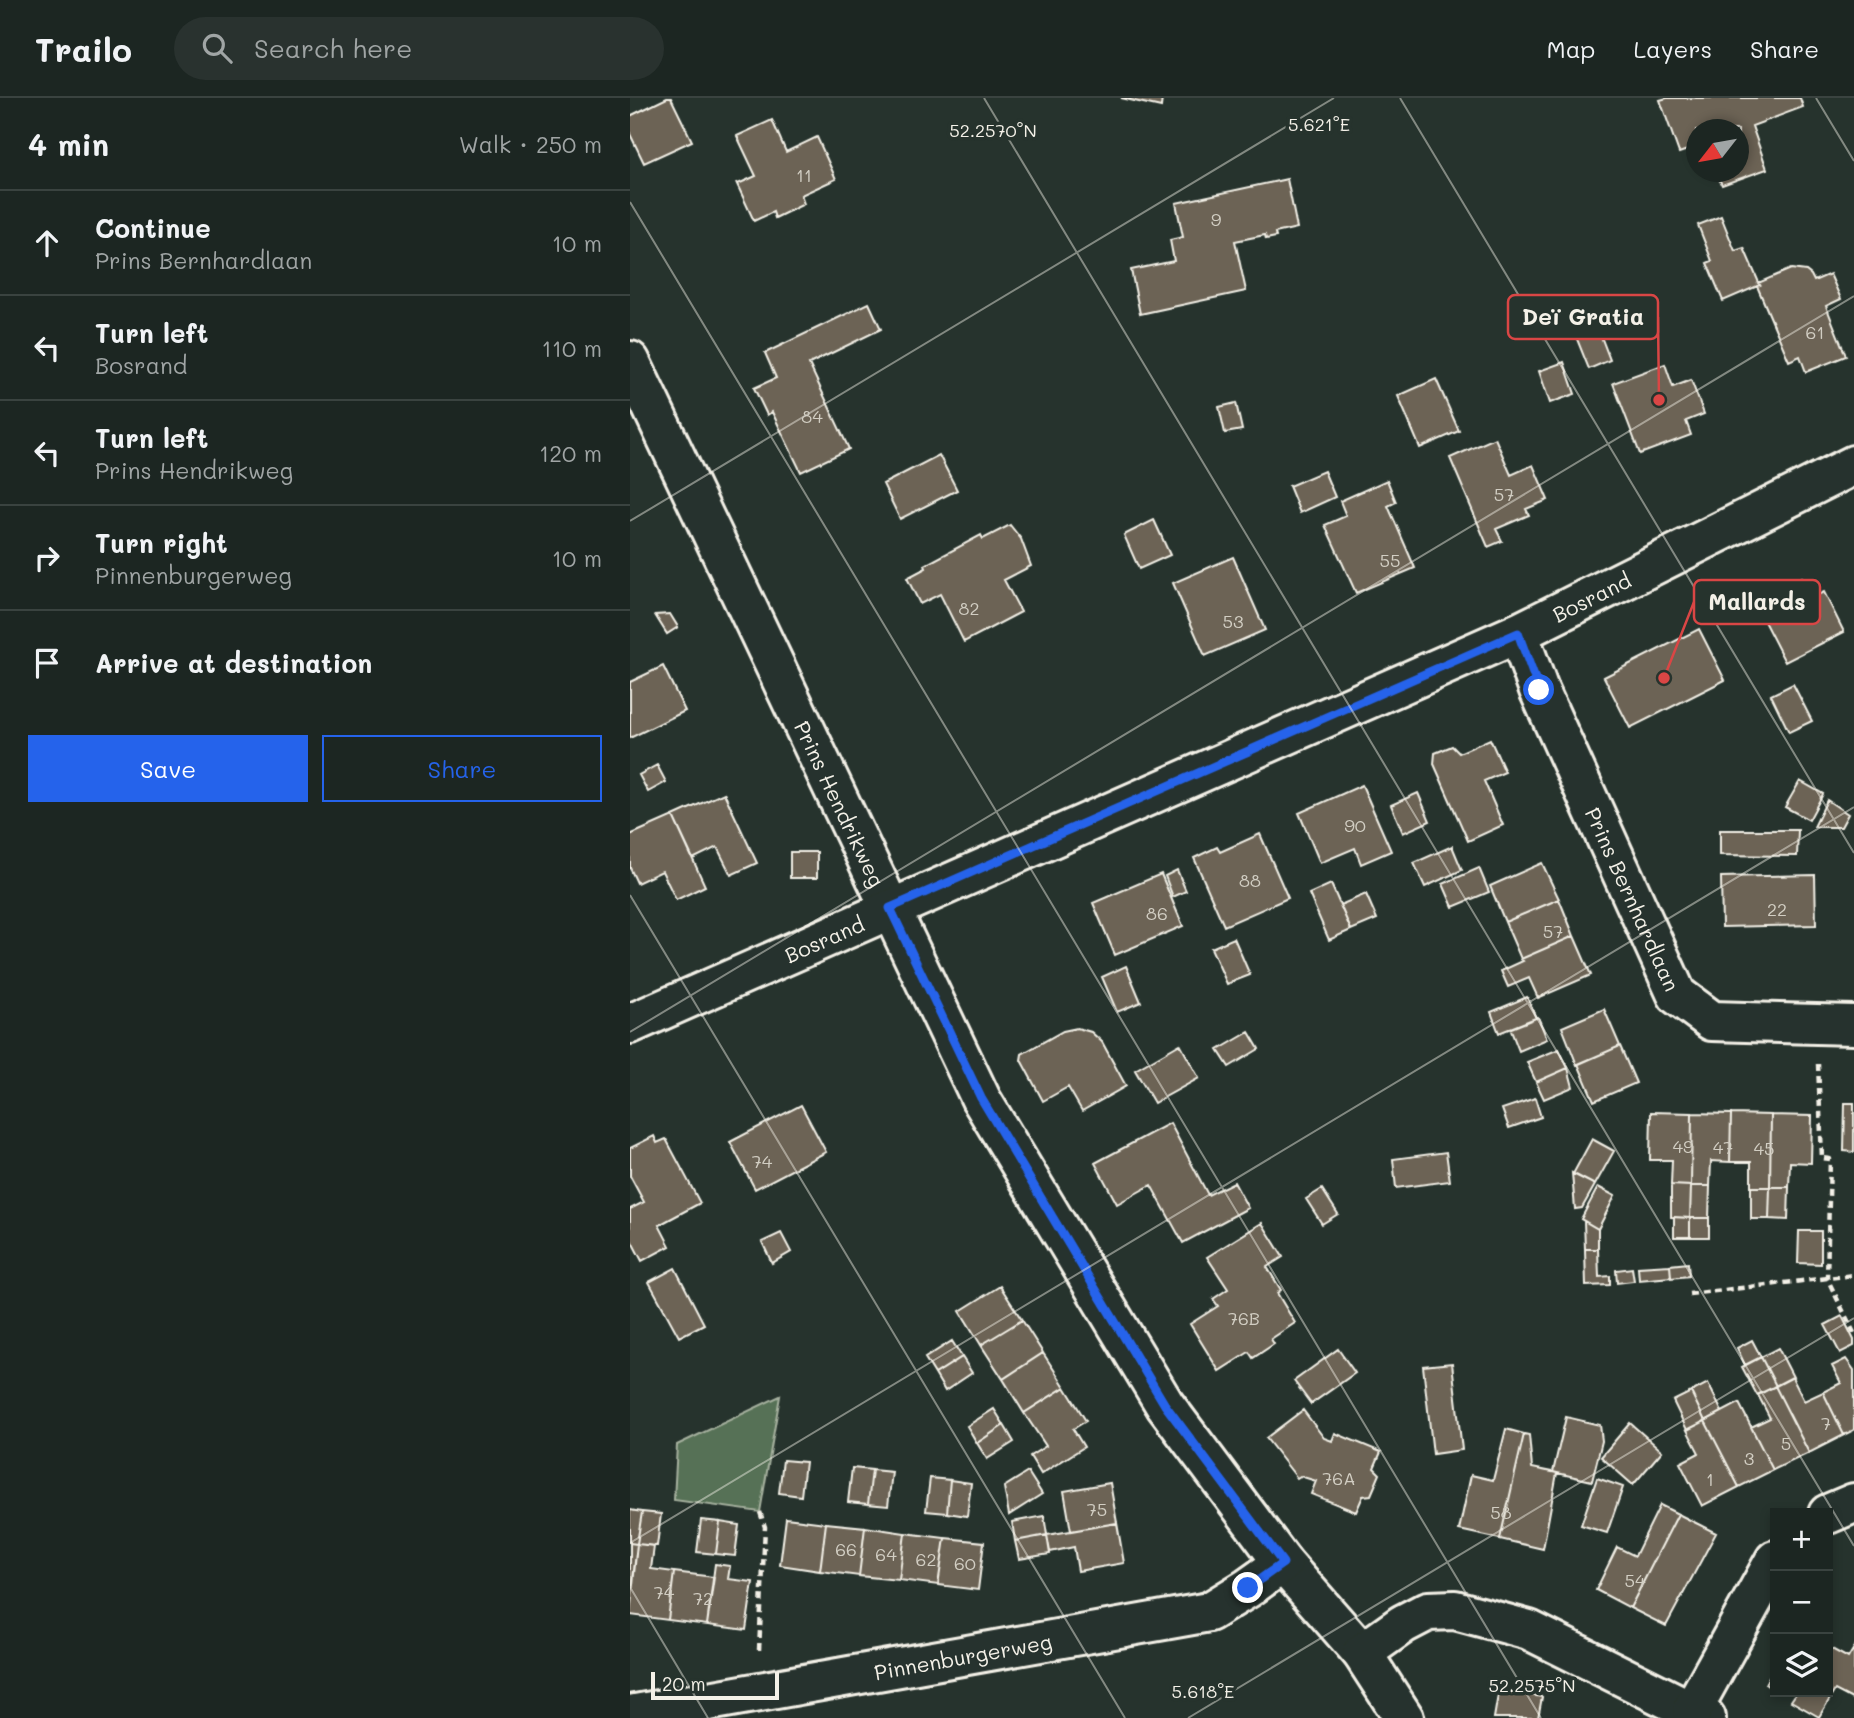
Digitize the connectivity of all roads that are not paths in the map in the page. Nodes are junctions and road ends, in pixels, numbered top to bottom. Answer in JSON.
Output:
{"nodes":[{"id":1,"x":630,"y":361,"type":"edge"},
{"id":2,"x":1854,"y":465,"type":"edge"},
{"id":3,"x":1518,"y":633,"type":"junction"},
{"id":4,"x":890,"y":908,"type":"junction"},
{"id":5,"x":630,"y":1024,"type":"edge"},
{"id":6,"x":1835,"y":1025,"type":"edge"},
{"id":7,"x":1854,"y":1503,"type":"edge"},
{"id":8,"x":1833,"y":1512,"type":"edge"},
{"id":9,"x":1283,"y":1563,"type":"junction"},
{"id":10,"x":1770,"y":1570,"type":"edge"},
{"id":11,"x":1362,"y":1653,"type":"junction"},
{"id":12,"x":776,"y":1704,"type":"edge"},
{"id":13,"x":1699,"y":1714,"type":"edge"},
{"id":14,"x":630,"y":1715,"type":"edge"},
{"id":15,"x":1404,"y":1718,"type":"edge"}],
"edges":[{"from":1,"to":4,"type":"street","name":"Prins Hendrikweg"},
{"from":2,"to":3,"type":"street","name":"Bosrand"},
{"from":3,"to":4,"type":"street","name":"Bosrand"},
{"from":3,"to":6,"type":"street","name":"Prins Bernhardlaan"},
{"from":4,"to":5,"type":"street","name":"Bosrand"},
{"from":4,"to":9,"type":"street","name":"Prins Hendrikweg"},
{"from":7,"to":8,"type":"street"},
{"from":9,"to":11,"type":"street","name":"Prins Hendrikweg"},
{"from":9,"to":12,"type":"street","name":"Pinnenburgerweg"},
{"from":10,"to":13,"type":"street"},
{"from":11,"to":13,"type":"street"},
{"from":11,"to":15,"type":"street","name":"Prins Hendrikweg"},
{"from":12,"to":14,"type":"street","name":"Pinnenburgerweg"}]}
